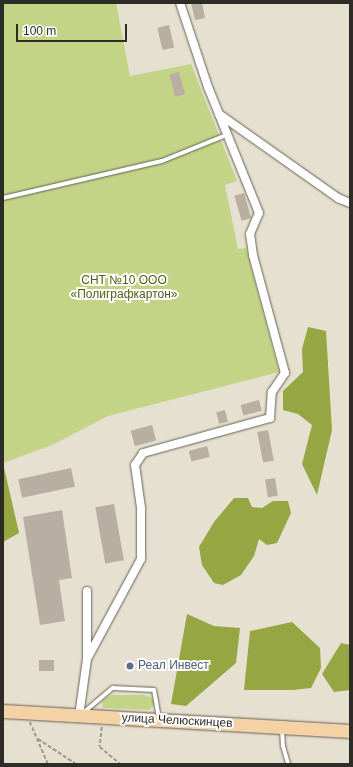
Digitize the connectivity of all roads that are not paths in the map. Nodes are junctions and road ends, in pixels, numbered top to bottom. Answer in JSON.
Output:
{"nodes":[{"id":1,"x":180,"y":3,"type":"edge"},
{"id":2,"x":219,"y":114,"type":"junction"},
{"id":3,"x":226,"y":134,"type":"junction"},
{"id":4,"x":3,"y":198,"type":"edge"},
{"id":5,"x":350,"y":203,"type":"edge"},
{"id":6,"x":87,"y":591,"type":"dead end"},
{"id":7,"x":87,"y":659,"type":"junction"},
{"id":8,"x":3,"y":711,"type":"edge"},
{"id":9,"x":79,"y":716,"type":"junction"},
{"id":10,"x":159,"y":720,"type":"junction"},
{"id":11,"x":282,"y":726,"type":"junction"},
{"id":12,"x":350,"y":731,"type":"edge"},
{"id":13,"x":288,"y":764,"type":"edge"}],
"edges":[{"from":1,"to":2,"type":"street"},
{"from":2,"to":3,"type":"street"},
{"from":2,"to":5,"type":"street"},
{"from":3,"to":4,"type":"lane"},
{"from":3,"to":7,"type":"street"},
{"from":6,"to":7,"type":"street"},
{"from":7,"to":9,"type":"street"},
{"from":8,"to":9,"type":"main road","name":"улица Челюскинцев"},
{"from":9,"to":10,"type":"main road","name":"улица Челюскинцев"},
{"from":9,"to":10,"type":"lane"},
{"from":10,"to":11,"type":"main road","name":"улица Челюскинцев"},
{"from":11,"to":12,"type":"main road","name":"улица Челюскинцев"},
{"from":11,"to":13,"type":"lane"}]}
